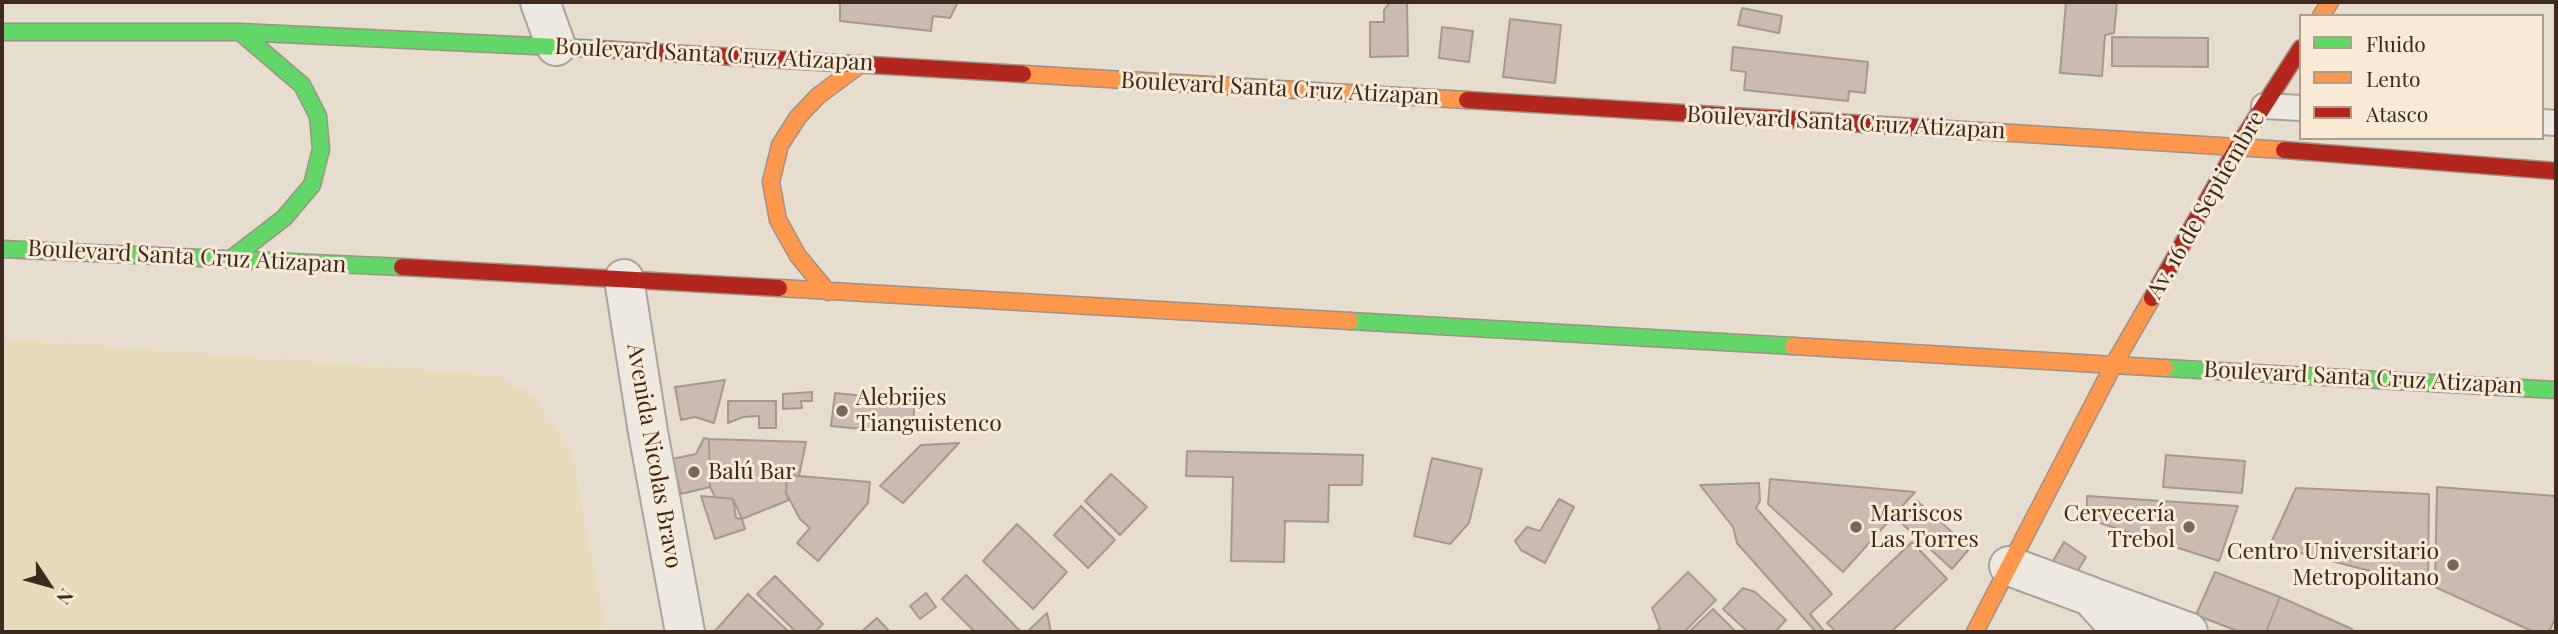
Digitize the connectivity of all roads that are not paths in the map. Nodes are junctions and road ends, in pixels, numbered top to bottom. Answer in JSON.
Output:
{"nodes":[{"id":1,"x":540,"y":2,"type":"edge"},
{"id":2,"x":2,"y":32,"type":"edge"},
{"id":3,"x":240,"y":32,"type":"junction"},
{"id":4,"x":556,"y":46,"type":"junction"},
{"id":5,"x":2299,"y":51,"type":"edge"},
{"id":6,"x":861,"y":64,"type":"junction"},
{"id":7,"x":2264,"y":106,"type":"junction"},
{"id":8,"x":2299,"y":108,"type":"edge"},
{"id":9,"x":2238,"y":146,"type":"junction"},
{"id":10,"x":2556,"y":171,"type":"edge"},
{"id":11,"x":2,"y":249,"type":"edge"},
{"id":12,"x":232,"y":258,"type":"junction"},
{"id":13,"x":624,"y":279,"type":"junction"},
{"id":14,"x":828,"y":292,"type":"junction"},
{"id":15,"x":2115,"y":364,"type":"junction"},
{"id":16,"x":2556,"y":390,"type":"edge"},
{"id":17,"x":2009,"y":566,"type":"junction"},
{"id":18,"x":2090,"y":596,"type":"junction"},
{"id":19,"x":685,"y":632,"type":"edge"},
{"id":20,"x":1975,"y":632,"type":"edge"},
{"id":21,"x":2123,"y":632,"type":"edge"},
{"id":22,"x":2188,"y":632,"type":"edge"}],
"edges":[{"from":1,"to":4,"type":"street"},
{"from":2,"to":3,"type":"main road","name":"Boulevard Santa Cruz Atizapan"},
{"from":3,"to":4,"type":"main road","name":"Boulevard Santa Cruz Atizapan"},
{"from":3,"to":12,"type":"main road"},
{"from":4,"to":6,"type":"main road","name":"Boulevard Santa Cruz Atizapan"},
{"from":5,"to":7,"type":"main road","name":"Av. 16 de Septiembre"},
{"from":6,"to":9,"type":"main road","name":"Boulevard Santa Cruz Atizapan"},
{"from":6,"to":14,"type":"main road"},
{"from":7,"to":8,"type":"lane"},
{"from":7,"to":9,"type":"main road","name":"Av. 16 de Septiembre"},
{"from":9,"to":10,"type":"main road","name":"Boulevard Santa Cruz Atizapan"},
{"from":9,"to":15,"type":"main road","name":"Av. 16 de Septiembre"},
{"from":11,"to":12,"type":"main road","name":"Boulevard Santa Cruz Atizapan"},
{"from":12,"to":13,"type":"main road","name":"Boulevard Santa Cruz Atizapan"},
{"from":13,"to":14,"type":"main road","name":"Boulevard Santa Cruz Atizapan"},
{"from":13,"to":19,"type":"street","name":"Avenida Nicolas Bravo"},
{"from":14,"to":15,"type":"main road","name":"Boulevard Santa Cruz Atizapan"},
{"from":15,"to":16,"type":"main road","name":"Boulevard Santa Cruz Atizapan"},
{"from":15,"to":17,"type":"main road","name":"Av. 16 de Septiembre"},
{"from":17,"to":18,"type":"street"},
{"from":17,"to":20,"type":"main road","name":"Av. 16 de Septiembre"},
{"from":18,"to":21,"type":"street"},
{"from":18,"to":22,"type":"street"}]}
